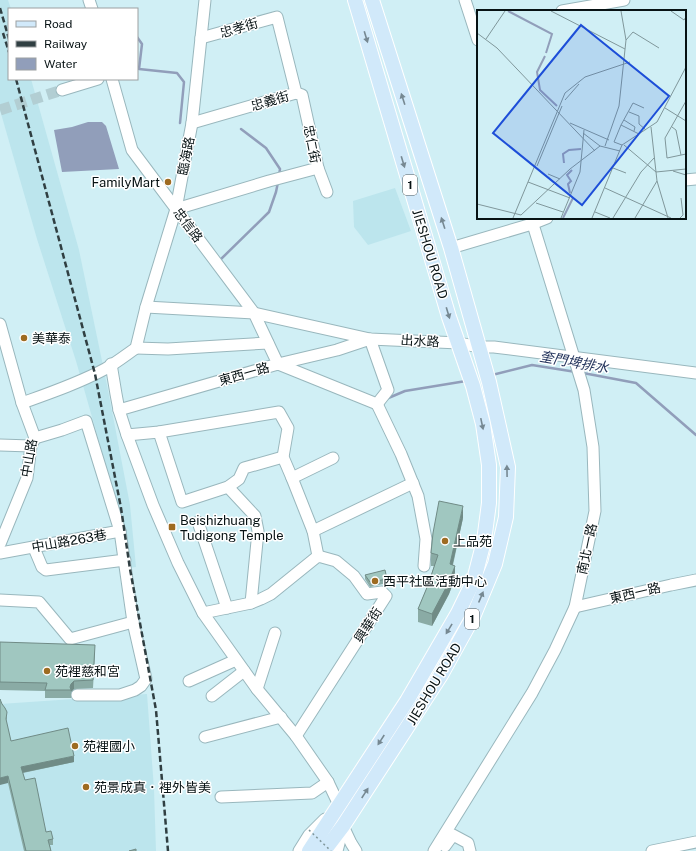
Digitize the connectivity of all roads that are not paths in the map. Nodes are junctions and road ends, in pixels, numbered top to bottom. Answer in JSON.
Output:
{"nodes":[{"id":1,"x":205,"y":0,"type":"edge"},
{"id":2,"x":354,"y":0,"type":"edge"},
{"id":3,"x":372,"y":0,"type":"edge"},
{"id":4,"x":465,"y":0,"type":"edge"},
{"id":5,"x":624,"y":0,"type":"edge"},
{"id":6,"x":568,"y":10,"type":"edge"},
{"id":7,"x":277,"y":17,"type":"joint"},
{"id":8,"x":477,"y":34,"type":"edge"},
{"id":9,"x":201,"y":38,"type":"junction"},
{"id":10,"x":95,"y":80,"type":"edge"},
{"id":11,"x":112,"y":80,"type":"edge"},
{"id":12,"x":62,"y":90,"type":"tunnel mouth"},
{"id":13,"x":296,"y":93,"type":"junction"},
{"id":14,"x":192,"y":123,"type":"junction"},
{"id":15,"x":318,"y":168,"type":"junction"},
{"id":16,"x":696,"y":179,"type":"edge"},
{"id":17,"x":686,"y":180,"type":"edge"},
{"id":18,"x":327,"y":192,"type":"dead end"},
{"id":19,"x":176,"y":210,"type":"junction"},
{"id":20,"x":542,"y":219,"type":"edge"},
{"id":21,"x":532,"y":221,"type":"edge"},
{"id":22,"x":451,"y":248,"type":"junction"},
{"id":23,"x":146,"y":307,"type":"junction"},
{"id":24,"x":254,"y":313,"type":"junction"},
{"id":25,"x":0,"y":324,"type":"edge"},
{"id":26,"x":370,"y":339,"type":"junction"},
{"id":27,"x":268,"y":343,"type":"junction"},
{"id":28,"x":459,"y":343,"type":"junction"},
{"id":29,"x":479,"y":347,"type":"junction"},
{"id":30,"x":136,"y":348,"type":"junction"},
{"id":31,"x":575,"y":362,"type":"junction"},
{"id":32,"x":112,"y":364,"type":"junction"},
{"id":33,"x":278,"y":364,"type":"junction"},
{"id":34,"x":696,"y":373,"type":"edge"},
{"id":35,"x":22,"y":403,"type":"junction"},
{"id":36,"x":377,"y":404,"type":"junction"},
{"id":37,"x":119,"y":410,"type":"junction"},
{"id":38,"x":159,"y":432,"type":"junction"},
{"id":39,"x":127,"y":435,"type":"junction"},
{"id":40,"x":33,"y":442,"type":"junction"},
{"id":41,"x":0,"y":445,"type":"edge"},
{"id":42,"x":282,"y":457,"type":"junction"},
{"id":43,"x":333,"y":458,"type":"dead end"},
{"id":44,"x":292,"y":478,"type":"junction"},
{"id":45,"x":413,"y":483,"type":"junction"},
{"id":46,"x":228,"y":487,"type":"junction"},
{"id":47,"x":198,"y":522,"type":"dead end"},
{"id":48,"x":313,"y":531,"type":"junction"},
{"id":49,"x":120,"y":532,"type":"junction"},
{"id":50,"x":0,"y":544,"type":"edge"},
{"id":51,"x":34,"y":548,"type":"junction"},
{"id":52,"x":0,"y":553,"type":"edge"},
{"id":53,"x":318,"y":556,"type":"junction"},
{"id":54,"x":125,"y":560,"type":"junction"},
{"id":55,"x":424,"y":566,"type":"dead end"},
{"id":56,"x":696,"y":580,"type":"edge"},
{"id":57,"x":0,"y":600,"type":"edge"},
{"id":58,"x":251,"y":603,"type":"junction"},
{"id":59,"x":575,"y":607,"type":"junction"},
{"id":60,"x":227,"y":608,"type":"junction"},
{"id":61,"x":203,"y":612,"type":"junction"},
{"id":62,"x":133,"y":622,"type":"junction"},
{"id":63,"x":274,"y":633,"type":"dead end"},
{"id":64,"x":236,"y":660,"type":"junction"},
{"id":65,"x":244,"y":671,"type":"junction"},
{"id":66,"x":189,"y":680,"type":"dead end"},
{"id":67,"x":257,"y":689,"type":"junction"},
{"id":68,"x":77,"y":694,"type":"dead end"},
{"id":69,"x":212,"y":696,"type":"dead end"},
{"id":70,"x":281,"y":717,"type":"junction"},
{"id":71,"x":296,"y":736,"type":"junction"},
{"id":72,"x":205,"y":737,"type":"dead end"},
{"id":73,"x":328,"y":782,"type":"junction"},
{"id":74,"x":221,"y":798,"type":"dead end"},
{"id":75,"x":339,"y":805,"type":"junction"},
{"id":76,"x":343,"y":826,"type":"junction"},
{"id":77,"x":696,"y":842,"type":"edge"},
{"id":78,"x":436,"y":849,"type":"edge"},
{"id":79,"x":304,"y":850,"type":"edge"},
{"id":80,"x":324,"y":851,"type":"edge"},
{"id":81,"x":331,"y":851,"type":"edge"},
{"id":82,"x":337,"y":851,"type":"edge"},
{"id":83,"x":356,"y":851,"type":"edge"},
{"id":84,"x":470,"y":851,"type":"edge"},
{"id":85,"x":652,"y":851,"type":"edge"}],
"edges":[{"from":1,"to":9,"type":"street","name":"臨海路"},
{"from":2,"to":28,"type":"main road","name":"JIESHOU ROAD","number":"1","one_way":true},
{"from":22,"to":3,"type":"main road","name":"JIESHOU ROAD","number":"1","one_way":true},
{"from":4,"to":8,"type":"street"},
{"from":5,"to":6,"type":"street"},
{"from":7,"to":9,"type":"street","name":"忠孝街"},
{"from":7,"to":13,"type":"street","name":"忠義街"},
{"from":9,"to":14,"type":"street","name":"臨海路"},
{"from":10,"to":12,"type":"street"},
{"from":11,"to":19,"type":"street","name":"忠信路"},
{"from":13,"to":14,"type":"street","name":"忠義街"},
{"from":13,"to":15,"type":"street","name":"忠仁街"},
{"from":14,"to":19,"type":"street","name":"臨海路"},
{"from":15,"to":18,"type":"street"},
{"from":15,"to":19,"type":"street","name":"忠仁街"},
{"from":16,"to":17,"type":"street"},
{"from":19,"to":23,"type":"street","name":"臨海路"},
{"from":19,"to":24,"type":"street","name":"忠信路"},
{"from":20,"to":21,"type":"street"},
{"from":21,"to":22,"type":"street"},
{"from":21,"to":31,"type":"street","name":"南北一路"},
{"from":22,"to":29,"type":"main road","name":"JIESHOU ROAD","number":"1"},
{"from":23,"to":24,"type":"street","name":"出水路"},
{"from":23,"to":30,"type":"street","name":"臨海路"},
{"from":24,"to":26,"type":"street","name":"出水路"},
{"from":24,"to":27,"type":"street","name":"忠信路"},
{"from":25,"to":35,"type":"street","name":"中山路"},
{"from":26,"to":28,"type":"street","name":"出水路"},
{"from":26,"to":33,"type":"street","name":"東西一路"},
{"from":26,"to":36,"type":"street"},
{"from":27,"to":30,"type":"street"},
{"from":27,"to":33,"type":"street","name":"忠信路"},
{"from":28,"to":29,"type":"street","name":"出水路"},
{"from":28,"to":75,"type":"main road","name":"JIESHOU ROAD","number":"1","one_way":true},
{"from":29,"to":31,"type":"street","name":"出水路"},
{"from":76,"to":29,"type":"main road","name":"JIESHOU ROAD","number":"1","one_way":true},
{"from":30,"to":32,"type":"street"},
{"from":31,"to":34,"type":"street","name":"出水路"},
{"from":31,"to":59,"type":"street","name":"南北一路"},
{"from":32,"to":35,"type":"street"},
{"from":32,"to":37,"type":"street"},
{"from":33,"to":36,"type":"street"},
{"from":33,"to":37,"type":"street","name":"東西一路"},
{"from":35,"to":40,"type":"street","name":"中山路"},
{"from":36,"to":45,"type":"street"},
{"from":37,"to":39,"type":"street"},
{"from":38,"to":39,"type":"street"},
{"from":38,"to":42,"type":"street"},
{"from":38,"to":46,"type":"street"},
{"from":39,"to":61,"type":"street"},
{"from":40,"to":41,"type":"street"},
{"from":40,"to":49,"type":"street","name":"中山路263巷"},
{"from":40,"to":50,"type":"street","name":"中山路"},
{"from":42,"to":44,"type":"street"},
{"from":42,"to":46,"type":"street"},
{"from":43,"to":44,"type":"street"},
{"from":44,"to":48,"type":"street"},
{"from":45,"to":48,"type":"street"},
{"from":45,"to":55,"type":"street"},
{"from":46,"to":58,"type":"street"},
{"from":47,"to":60,"type":"street"},
{"from":48,"to":53,"type":"street"},
{"from":49,"to":51,"type":"street","name":"中山路263巷"},
{"from":49,"to":54,"type":"street"},
{"from":51,"to":52,"type":"street","name":"中山路263巷"},
{"from":51,"to":54,"type":"street"},
{"from":53,"to":58,"type":"street"},
{"from":53,"to":71,"type":"street","name":"興華街"},
{"from":54,"to":62,"type":"street"},
{"from":56,"to":59,"type":"street","name":"東西一路"},
{"from":57,"to":62,"type":"street"},
{"from":58,"to":60,"type":"street"},
{"from":59,"to":78,"type":"street","name":"南北一路"},
{"from":60,"to":61,"type":"street"},
{"from":61,"to":64,"type":"street"},
{"from":62,"to":68,"type":"street"},
{"from":63,"to":67,"type":"street"},
{"from":64,"to":65,"type":"street"},
{"from":64,"to":66,"type":"street"},
{"from":65,"to":67,"type":"street"},
{"from":65,"to":69,"type":"street"},
{"from":67,"to":70,"type":"street"},
{"from":70,"to":71,"type":"street"},
{"from":70,"to":72,"type":"street"},
{"from":71,"to":73,"type":"street"},
{"from":73,"to":74,"type":"street"},
{"from":73,"to":75,"type":"street"},
{"from":75,"to":76,"type":"street"},
{"from":75,"to":79,"type":"main road","name":"JIESHOU ROAD","number":"1"},
{"from":76,"to":80,"type":"main road","name":"JIESHOU ROAD","number":"1"},
{"from":76,"to":81,"type":"street"},
{"from":76,"to":82,"type":"street"},
{"from":76,"to":83,"type":"street"},
{"from":77,"to":85,"type":"street"},
{"from":78,"to":84,"type":"street"}]}
